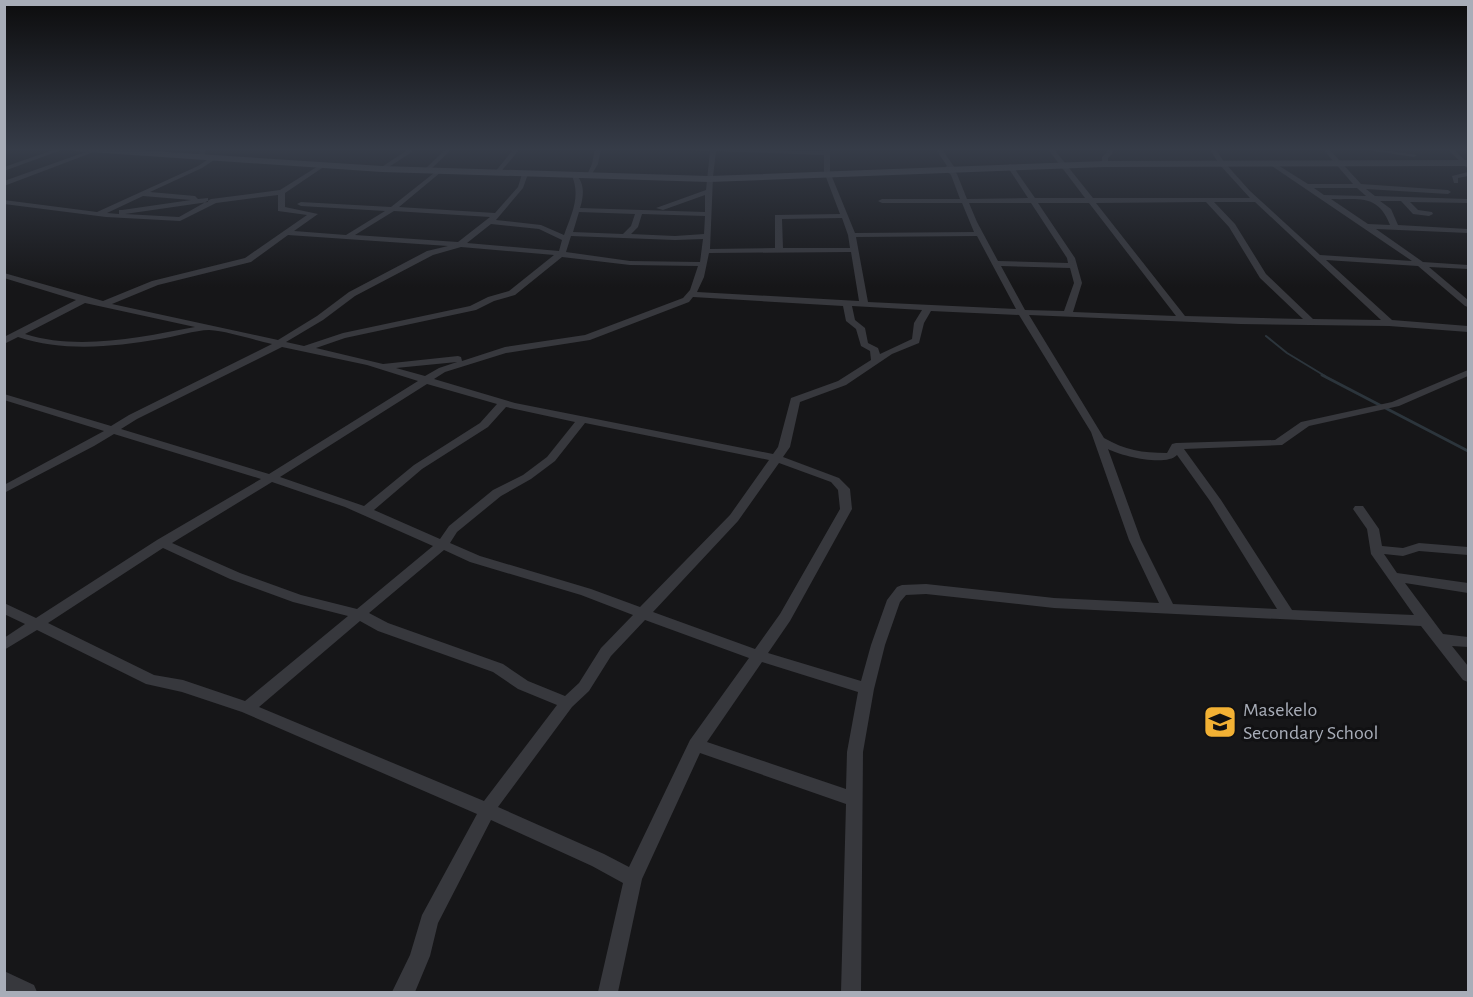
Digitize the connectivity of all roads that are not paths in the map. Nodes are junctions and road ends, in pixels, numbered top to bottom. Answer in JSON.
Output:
{"nodes":[{"id":1,"x":139,"y":195,"type":"edge"},
{"id":2,"x":147,"y":195,"type":"edge"},
{"id":3,"x":261,"y":195,"type":"edge"},
{"id":4,"x":282,"y":195,"type":"edge"},
{"id":5,"x":411,"y":195,"type":"edge"},
{"id":6,"x":514,"y":195,"type":"edge"},
{"id":7,"x":578,"y":195,"type":"edge"},
{"id":8,"x":700,"y":195,"type":"edge"},
{"id":9,"x":710,"y":195,"type":"edge"},
{"id":10,"x":836,"y":195,"type":"edge"},
{"id":11,"x":964,"y":195,"type":"edge"},
{"id":12,"x":1031,"y":195,"type":"edge"},
{"id":13,"x":1089,"y":195,"type":"edge"},
{"id":14,"x":1251,"y":195,"type":"edge"},
{"id":15,"x":1368,"y":195,"type":"edge"},
{"id":16,"x":1324,"y":196,"type":"joint"},
{"id":17,"x":210,"y":199,"type":"junction"},
{"id":18,"x":223,"y":199,"type":"junction"},
{"id":19,"x":1093,"y":199,"type":"junction"},
{"id":20,"x":1373,"y":199,"type":"junction"},
{"id":21,"x":1035,"y":200,"type":"junction"},
{"id":22,"x":1208,"y":200,"type":"junction"},
{"id":23,"x":1256,"y":200,"type":"junction"},
{"id":24,"x":1404,"y":200,"type":"junction"},
{"id":25,"x":882,"y":201,"type":"dead end"},
{"id":26,"x":967,"y":201,"type":"junction"},
{"id":27,"x":1468,"y":201,"type":"edge"},
{"id":28,"x":4,"y":202,"type":"edge"},
{"id":29,"x":282,"y":203,"type":"junction"},
{"id":30,"x":393,"y":209,"type":"junction"},
{"id":31,"x":576,"y":210,"type":"junction"},
{"id":32,"x":640,"y":211,"type":"junction"},
{"id":33,"x":653,"y":211,"type":"junction"},
{"id":34,"x":96,"y":214,"type":"junction"},
{"id":35,"x":497,"y":214,"type":"junction"},
{"id":36,"x":708,"y":214,"type":"junction"},
{"id":37,"x":1429,"y":214,"type":"dead end"},
{"id":38,"x":106,"y":215,"type":"junction"},
{"id":39,"x":845,"y":216,"type":"junction"},
{"id":40,"x":488,"y":221,"type":"junction"},
{"id":41,"x":1365,"y":226,"type":"junction"},
{"id":42,"x":1395,"y":228,"type":"junction"},
{"id":43,"x":291,"y":231,"type":"junction"},
{"id":44,"x":1468,"y":231,"type":"edge"},
{"id":45,"x":979,"y":234,"type":"junction"},
{"id":46,"x":852,"y":235,"type":"junction"},
{"id":47,"x":349,"y":236,"type":"junction"},
{"id":48,"x":625,"y":236,"type":"junction"},
{"id":49,"x":707,"y":236,"type":"junction"},
{"id":50,"x":568,"y":237,"type":"junction"},
{"id":51,"x":459,"y":244,"type":"junction"},
{"id":52,"x":854,"y":250,"type":"junction"},
{"id":53,"x":705,"y":251,"type":"junction"},
{"id":54,"x":779,"y":251,"type":"junction"},
{"id":55,"x":562,"y":254,"type":"junction"},
{"id":56,"x":1317,"y":257,"type":"junction"},
{"id":57,"x":998,"y":263,"type":"junction"},
{"id":58,"x":1422,"y":263,"type":"junction"},
{"id":59,"x":702,"y":264,"type":"junction"},
{"id":60,"x":1074,"y":266,"type":"junction"},
{"id":61,"x":1468,"y":267,"type":"edge"},
{"id":62,"x":4,"y":275,"type":"edge"},
{"id":63,"x":15,"y":279,"type":"junction"},
{"id":64,"x":4,"y":283,"type":"edge"},
{"id":65,"x":692,"y":294,"type":"junction"},
{"id":66,"x":1464,"y":295,"type":"edge"},
{"id":67,"x":84,"y":300,"type":"junction"},
{"id":68,"x":847,"y":303,"type":"junction"},
{"id":69,"x":104,"y":304,"type":"junction"},
{"id":70,"x":864,"y":304,"type":"junction"},
{"id":71,"x":1468,"y":304,"type":"edge"},
{"id":72,"x":928,"y":308,"type":"junction"},
{"id":73,"x":1022,"y":311,"type":"junction"},
{"id":74,"x":1068,"y":314,"type":"junction"},
{"id":75,"x":1182,"y":318,"type":"junction"},
{"id":76,"x":1309,"y":320,"type":"junction"},
{"id":77,"x":1389,"y":323,"type":"junction"},
{"id":78,"x":210,"y":327,"type":"junction"},
{"id":79,"x":1468,"y":329,"type":"edge"},
{"id":80,"x":17,"y":333,"type":"junction"},
{"id":81,"x":4,"y":341,"type":"edge"},
{"id":82,"x":280,"y":343,"type":"junction"},
{"id":83,"x":303,"y":348,"type":"junction"},
{"id":84,"x":480,"y":357,"type":"junction"},
{"id":85,"x":876,"y":362,"type":"junction"},
{"id":86,"x":381,"y":367,"type":"junction"},
{"id":87,"x":1468,"y":373,"type":"edge"},
{"id":88,"x":423,"y":380,"type":"junction"},
{"id":89,"x":4,"y":397,"type":"edge"},
{"id":90,"x":503,"y":404,"type":"junction"},
{"id":91,"x":582,"y":420,"type":"junction"},
{"id":92,"x":113,"y":429,"type":"junction"},
{"id":93,"x":1100,"y":440,"type":"junction"},
{"id":94,"x":1176,"y":446,"type":"junction"},
{"id":95,"x":776,"y":458,"type":"junction"},
{"id":96,"x":267,"y":478,"type":"junction"},
{"id":97,"x":4,"y":490,"type":"edge"},
{"id":98,"x":1359,"y":509,"type":"dead end"},
{"id":99,"x":365,"y":512,"type":"junction"},
{"id":100,"x":162,"y":543,"type":"junction"},
{"id":101,"x":441,"y":546,"type":"junction"},
{"id":102,"x":1375,"y":549,"type":"junction"},
{"id":103,"x":1468,"y":551,"type":"edge"},
{"id":104,"x":1395,"y":577,"type":"junction"},
{"id":105,"x":1468,"y":588,"type":"edge"},
{"id":106,"x":4,"y":608,"type":"edge"},
{"id":107,"x":1168,"y":608,"type":"junction"},
{"id":108,"x":645,"y":613,"type":"junction"},
{"id":109,"x":359,"y":614,"type":"junction"},
{"id":110,"x":1288,"y":615,"type":"junction"},
{"id":111,"x":1425,"y":621,"type":"junction"},
{"id":112,"x":37,"y":625,"type":"junction"},
{"id":113,"x":1438,"y":639,"type":"junction"},
{"id":114,"x":1468,"y":642,"type":"edge"},
{"id":115,"x":4,"y":645,"type":"edge"},
{"id":116,"x":758,"y":656,"type":"junction"},
{"id":117,"x":1468,"y":676,"type":"edge"},
{"id":118,"x":866,"y":689,"type":"junction"},
{"id":119,"x":567,"y":703,"type":"junction"},
{"id":120,"x":247,"y":708,"type":"junction"},
{"id":121,"x":696,"y":745,"type":"junction"},
{"id":122,"x":853,"y":799,"type":"junction"},
{"id":123,"x":486,"y":810,"type":"junction"},
{"id":124,"x":633,"y":879,"type":"junction"},
{"id":125,"x":4,"y":981,"type":"edge"},
{"id":126,"x":27,"y":993,"type":"edge"},
{"id":127,"x":402,"y":993,"type":"edge"},
{"id":128,"x":608,"y":993,"type":"edge"},
{"id":129,"x":851,"y":993,"type":"edge"}],
"edges":[{"from":1,"to":34,"type":"street"},
{"from":2,"to":17,"type":"street"},
{"from":3,"to":18,"type":"street"},
{"from":4,"to":29,"type":"street"},
{"from":5,"to":30,"type":"street"},
{"from":6,"to":35,"type":"street"},
{"from":7,"to":31,"type":"street"},
{"from":8,"to":33,"type":"street"},
{"from":9,"to":36,"type":"street"},
{"from":10,"to":39,"type":"street"},
{"from":11,"to":26,"type":"street"},
{"from":12,"to":21,"type":"street"},
{"from":13,"to":19,"type":"street"},
{"from":14,"to":23,"type":"street"},
{"from":15,"to":20,"type":"street"},
{"from":16,"to":20,"type":"street"},
{"from":16,"to":41,"type":"street"},
{"from":17,"to":18,"type":"street"},
{"from":17,"to":38,"type":"street"},
{"from":18,"to":38,"type":"street"},
{"from":19,"to":21,"type":"street"},
{"from":19,"to":22,"type":"street"},
{"from":19,"to":75,"type":"street"},
{"from":20,"to":24,"type":"street"},
{"from":20,"to":42,"type":"street"},
{"from":21,"to":26,"type":"street"},
{"from":21,"to":60,"type":"street"},
{"from":22,"to":23,"type":"street"},
{"from":22,"to":76,"type":"street"},
{"from":23,"to":56,"type":"street"},
{"from":24,"to":27,"type":"street"},
{"from":24,"to":37,"type":"street"},
{"from":25,"to":26,"type":"street"},
{"from":26,"to":45,"type":"street"},
{"from":28,"to":34,"type":"street"},
{"from":29,"to":30,"type":"street"},
{"from":29,"to":43,"type":"street"},
{"from":30,"to":35,"type":"street"},
{"from":30,"to":47,"type":"street"},
{"from":31,"to":32,"type":"street"},
{"from":31,"to":50,"type":"street"},
{"from":32,"to":33,"type":"street"},
{"from":32,"to":48,"type":"street"},
{"from":33,"to":36,"type":"street"},
{"from":34,"to":38,"type":"street"},
{"from":35,"to":40,"type":"street"},
{"from":36,"to":49,"type":"street"},
{"from":39,"to":46,"type":"street"},
{"from":39,"to":54,"type":"street"},
{"from":40,"to":50,"type":"street"},
{"from":40,"to":51,"type":"street"},
{"from":41,"to":42,"type":"street"},
{"from":41,"to":58,"type":"street"},
{"from":42,"to":44,"type":"street"},
{"from":43,"to":47,"type":"street"},
{"from":43,"to":69,"type":"street"},
{"from":45,"to":46,"type":"street"},
{"from":45,"to":57,"type":"street"},
{"from":46,"to":52,"type":"street"},
{"from":47,"to":51,"type":"street"},
{"from":48,"to":49,"type":"street"},
{"from":48,"to":50,"type":"street"},
{"from":49,"to":53,"type":"street"},
{"from":50,"to":55,"type":"street"},
{"from":51,"to":55,"type":"street"},
{"from":51,"to":82,"type":"street"},
{"from":52,"to":54,"type":"street"},
{"from":52,"to":70,"type":"street"},
{"from":53,"to":54,"type":"street"},
{"from":53,"to":59,"type":"street"},
{"from":55,"to":59,"type":"street"},
{"from":55,"to":83,"type":"street"},
{"from":56,"to":58,"type":"street"},
{"from":56,"to":77,"type":"street"},
{"from":57,"to":60,"type":"street"},
{"from":57,"to":73,"type":"street"},
{"from":58,"to":61,"type":"street"},
{"from":58,"to":66,"type":"street"},
{"from":59,"to":65,"type":"street"},
{"from":60,"to":74,"type":"street"},
{"from":62,"to":63,"type":"street"},
{"from":63,"to":64,"type":"street"},
{"from":63,"to":67,"type":"street"},
{"from":65,"to":68,"type":"street"},
{"from":65,"to":84,"type":"street"},
{"from":66,"to":71,"type":"street"},
{"from":67,"to":69,"type":"street"},
{"from":67,"to":80,"type":"street"},
{"from":68,"to":70,"type":"street"},
{"from":68,"to":85,"type":"street"},
{"from":69,"to":78,"type":"street"},
{"from":70,"to":72,"type":"street"},
{"from":72,"to":73,"type":"street"},
{"from":72,"to":85,"type":"street"},
{"from":73,"to":74,"type":"street"},
{"from":73,"to":93,"type":"street"},
{"from":74,"to":75,"type":"street"},
{"from":75,"to":76,"type":"street"},
{"from":76,"to":77,"type":"street"},
{"from":77,"to":79,"type":"street"},
{"from":78,"to":80,"type":"street"},
{"from":78,"to":82,"type":"street"},
{"from":80,"to":81,"type":"street"},
{"from":82,"to":83,"type":"street"},
{"from":82,"to":92,"type":"street"},
{"from":83,"to":86,"type":"street"},
{"from":84,"to":86,"type":"street"},
{"from":84,"to":88,"type":"street"},
{"from":85,"to":95,"type":"street"},
{"from":86,"to":88,"type":"street"},
{"from":87,"to":94,"type":"street"},
{"from":88,"to":90,"type":"street"},
{"from":88,"to":96,"type":"street"},
{"from":89,"to":92,"type":"street"},
{"from":90,"to":91,"type":"street"},
{"from":90,"to":99,"type":"street"},
{"from":91,"to":95,"type":"street"},
{"from":91,"to":101,"type":"street"},
{"from":92,"to":96,"type":"street"},
{"from":92,"to":97,"type":"street"},
{"from":93,"to":94,"type":"street"},
{"from":93,"to":107,"type":"street"},
{"from":94,"to":110,"type":"street"},
{"from":95,"to":108,"type":"street"},
{"from":95,"to":116,"type":"street"},
{"from":96,"to":99,"type":"street"},
{"from":96,"to":100,"type":"street"},
{"from":98,"to":102,"type":"street"},
{"from":99,"to":101,"type":"street"},
{"from":100,"to":109,"type":"street"},
{"from":100,"to":112,"type":"street"},
{"from":101,"to":108,"type":"street"},
{"from":101,"to":109,"type":"street"},
{"from":102,"to":103,"type":"street"},
{"from":102,"to":104,"type":"street"},
{"from":104,"to":105,"type":"street"},
{"from":104,"to":111,"type":"street"},
{"from":106,"to":112,"type":"street"},
{"from":107,"to":110,"type":"street"},
{"from":107,"to":118,"type":"street"},
{"from":108,"to":116,"type":"street"},
{"from":108,"to":119,"type":"street"},
{"from":109,"to":119,"type":"street"},
{"from":109,"to":120,"type":"street"},
{"from":110,"to":111,"type":"street"},
{"from":111,"to":113,"type":"street"},
{"from":112,"to":115,"type":"street"},
{"from":112,"to":120,"type":"street"},
{"from":113,"to":114,"type":"street"},
{"from":113,"to":117,"type":"street"},
{"from":116,"to":118,"type":"street"},
{"from":116,"to":121,"type":"street"},
{"from":118,"to":122,"type":"street"},
{"from":119,"to":123,"type":"street"},
{"from":120,"to":123,"type":"street"},
{"from":121,"to":122,"type":"street"},
{"from":121,"to":124,"type":"street"},
{"from":122,"to":129,"type":"street"},
{"from":123,"to":124,"type":"street"},
{"from":123,"to":127,"type":"street"},
{"from":124,"to":128,"type":"street"},
{"from":125,"to":126,"type":"street"}]}
